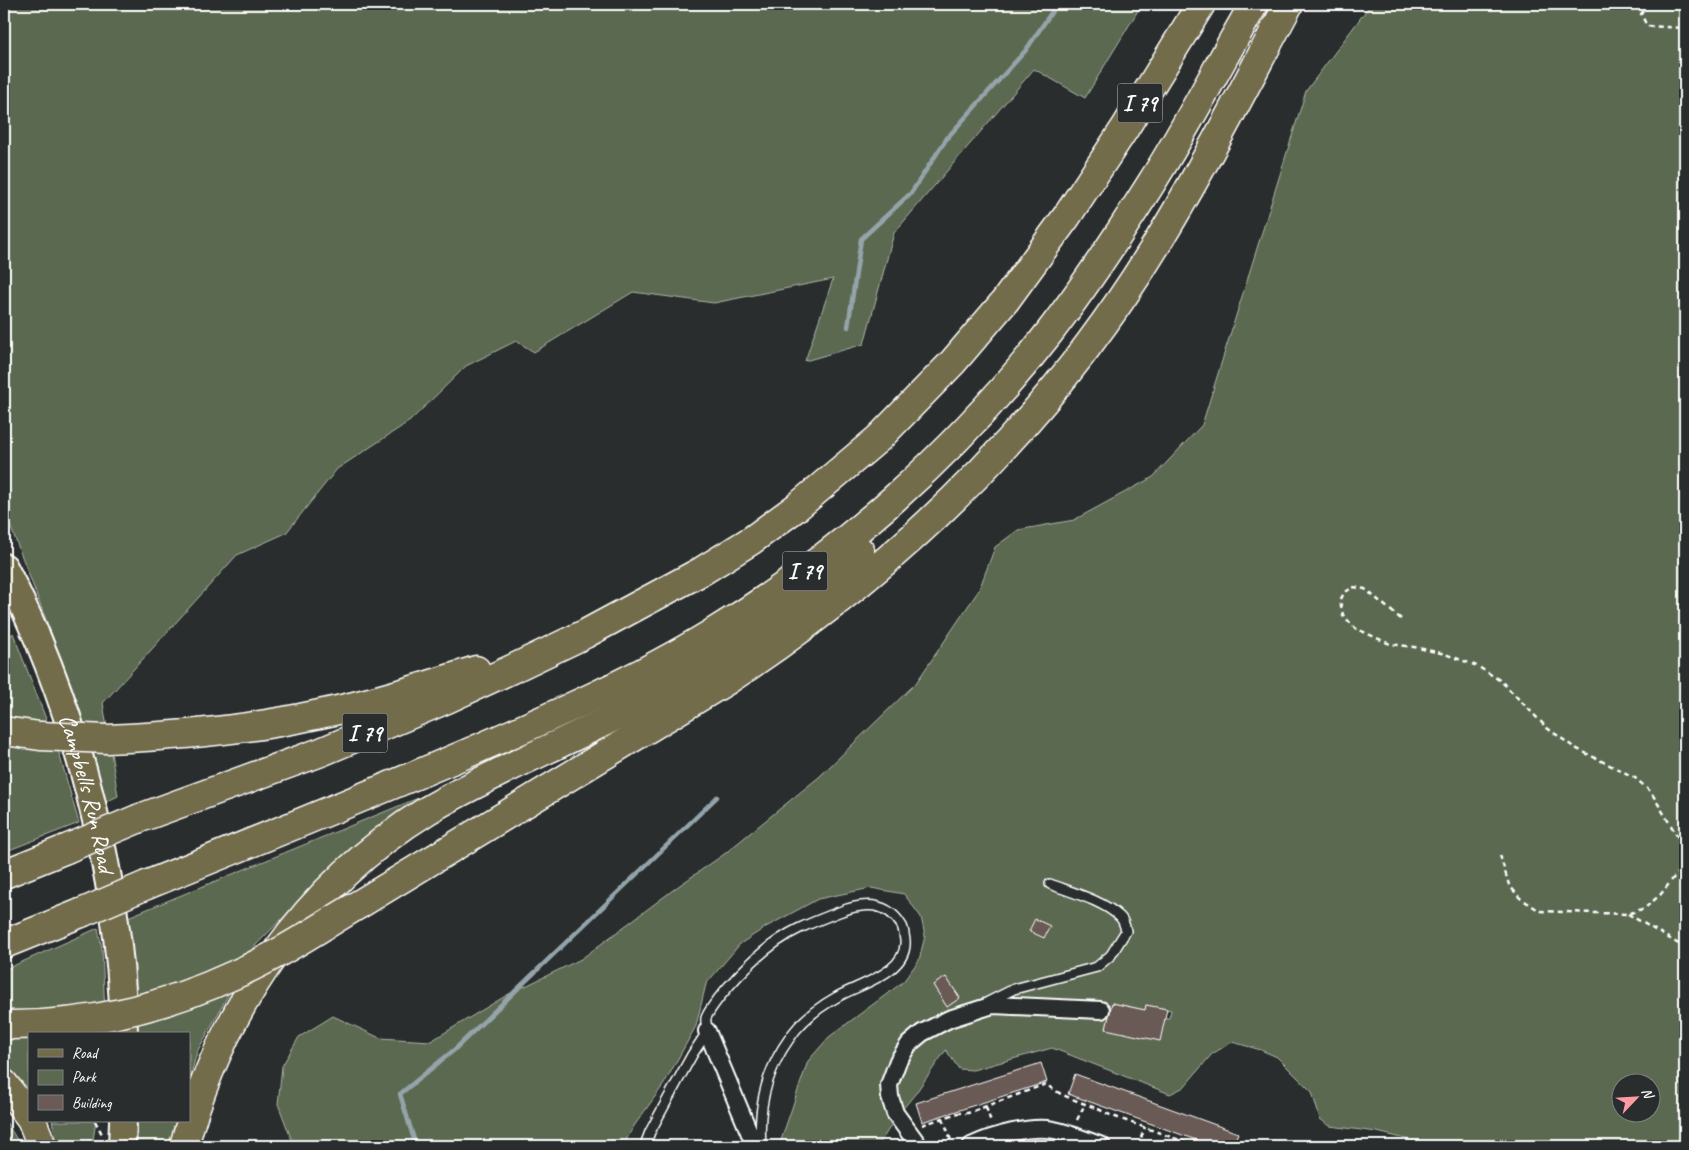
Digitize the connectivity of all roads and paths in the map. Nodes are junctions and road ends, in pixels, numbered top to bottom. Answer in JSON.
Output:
{"nodes":[{"id":1,"x":1201,"y":4,"type":"edge"},
{"id":2,"x":1289,"y":4,"type":"edge"},
{"id":3,"x":1649,"y":4,"type":"edge"},
{"id":4,"x":1250,"y":5,"type":"edge"},
{"id":5,"x":1685,"y":28,"type":"edge"},
{"id":6,"x":1048,"y":334,"type":"junction"},
{"id":7,"x":4,"y":567,"type":"edge"},
{"id":8,"x":1401,"y":619,"type":"dead end"},
{"id":9,"x":585,"y":634,"type":"junction"},
{"id":10,"x":4,"y":731,"type":"edge"},
{"id":11,"x":1500,"y":855,"type":"dead end"},
{"id":12,"x":1685,"y":858,"type":"edge"},
{"id":13,"x":1685,"y":863,"type":"edge"},
{"id":14,"x":4,"y":874,"type":"edge"},
{"id":15,"x":1050,"y":884,"type":"dead end"},
{"id":16,"x":1628,"y":914,"type":"junction"},
{"id":17,"x":4,"y":944,"type":"edge"},
{"id":18,"x":1682,"y":946,"type":"dead end"},
{"id":19,"x":1102,"y":1010,"type":"dead end"},
{"id":20,"x":968,"y":1012,"type":"junction"},
{"id":21,"x":4,"y":1025,"type":"edge"},
{"id":22,"x":707,"y":1031,"type":"junction"},
{"id":23,"x":124,"y":1032,"type":"edge"},
{"id":24,"x":4,"y":1084,"type":"edge"},
{"id":25,"x":1085,"y":1104,"type":"junction"},
{"id":26,"x":986,"y":1107,"type":"junction"},
{"id":27,"x":1082,"y":1109,"type":"dead end"},
{"id":28,"x":988,"y":1112,"type":"dead end"},
{"id":29,"x":28,"y":1115,"type":"edge"},
{"id":30,"x":943,"y":1118,"type":"junction"},
{"id":31,"x":32,"y":1122,"type":"edge"},
{"id":32,"x":123,"y":1122,"type":"edge"},
{"id":33,"x":922,"y":1125,"type":"dead end"},
{"id":34,"x":1145,"y":1127,"type":"junction"},
{"id":35,"x":1176,"y":1139,"type":"junction"},
{"id":36,"x":645,"y":1145,"type":"dead end"},
{"id":37,"x":42,"y":1146,"type":"edge"},
{"id":38,"x":122,"y":1146,"type":"edge"},
{"id":39,"x":184,"y":1146,"type":"edge"},
{"id":40,"x":755,"y":1146,"type":"edge"},
{"id":41,"x":761,"y":1146,"type":"edge"},
{"id":42,"x":919,"y":1146,"type":"edge"},
{"id":43,"x":953,"y":1146,"type":"edge"},
{"id":44,"x":971,"y":1146,"type":"edge"},
{"id":45,"x":1102,"y":1146,"type":"edge"},
{"id":46,"x":1138,"y":1146,"type":"edge"},
{"id":47,"x":1173,"y":1146,"type":"edge"},
{"id":48,"x":1205,"y":1146,"type":"edge"}],
"edges":[{"from":1,"to":9,"type":"highway","number":"I 79"},
{"from":2,"to":21,"type":"highway","bridge":true},
{"from":3,"to":5,"type":"path"},
{"from":4,"to":6,"type":"highway","number":"I 79"},
{"from":6,"to":17,"type":"highway","number":"I 79","bridge":true},
{"from":6,"to":39,"type":"highway"},
{"from":7,"to":23,"type":"main road","name":"Campbells Run Road"},
{"from":8,"to":12,"type":"path"},
{"from":9,"to":10,"type":"highway","bridge":true},
{"from":9,"to":14,"type":"highway","number":"I 79","bridge":true},
{"from":11,"to":16,"type":"path"},
{"from":13,"to":16,"type":"path"},
{"from":15,"to":20,"type":"lane"},
{"from":16,"to":18,"type":"path"},
{"from":19,"to":20,"type":"street"},
{"from":20,"to":42,"type":"street"},
{"from":22,"to":36,"type":"lane"},
{"from":22,"to":40,"type":"street"},
{"from":22,"to":41,"type":"lane"},
{"from":24,"to":29,"type":"highway"},
{"from":25,"to":26,"type":"path"},
{"from":25,"to":27,"type":"path"},
{"from":25,"to":34,"type":"path"},
{"from":26,"to":28,"type":"path"},
{"from":26,"to":30,"type":"path"},
{"from":30,"to":33,"type":"path"},
{"from":30,"to":43,"type":"path"},
{"from":31,"to":37,"type":"highway"},
{"from":32,"to":38,"type":"main road"},
{"from":34,"to":35,"type":"path"},
{"from":34,"to":46,"type":"path"},
{"from":35,"to":47,"type":"path"},
{"from":35,"to":48,"type":"path"},
{"from":44,"to":45,"type":"street"}]}
